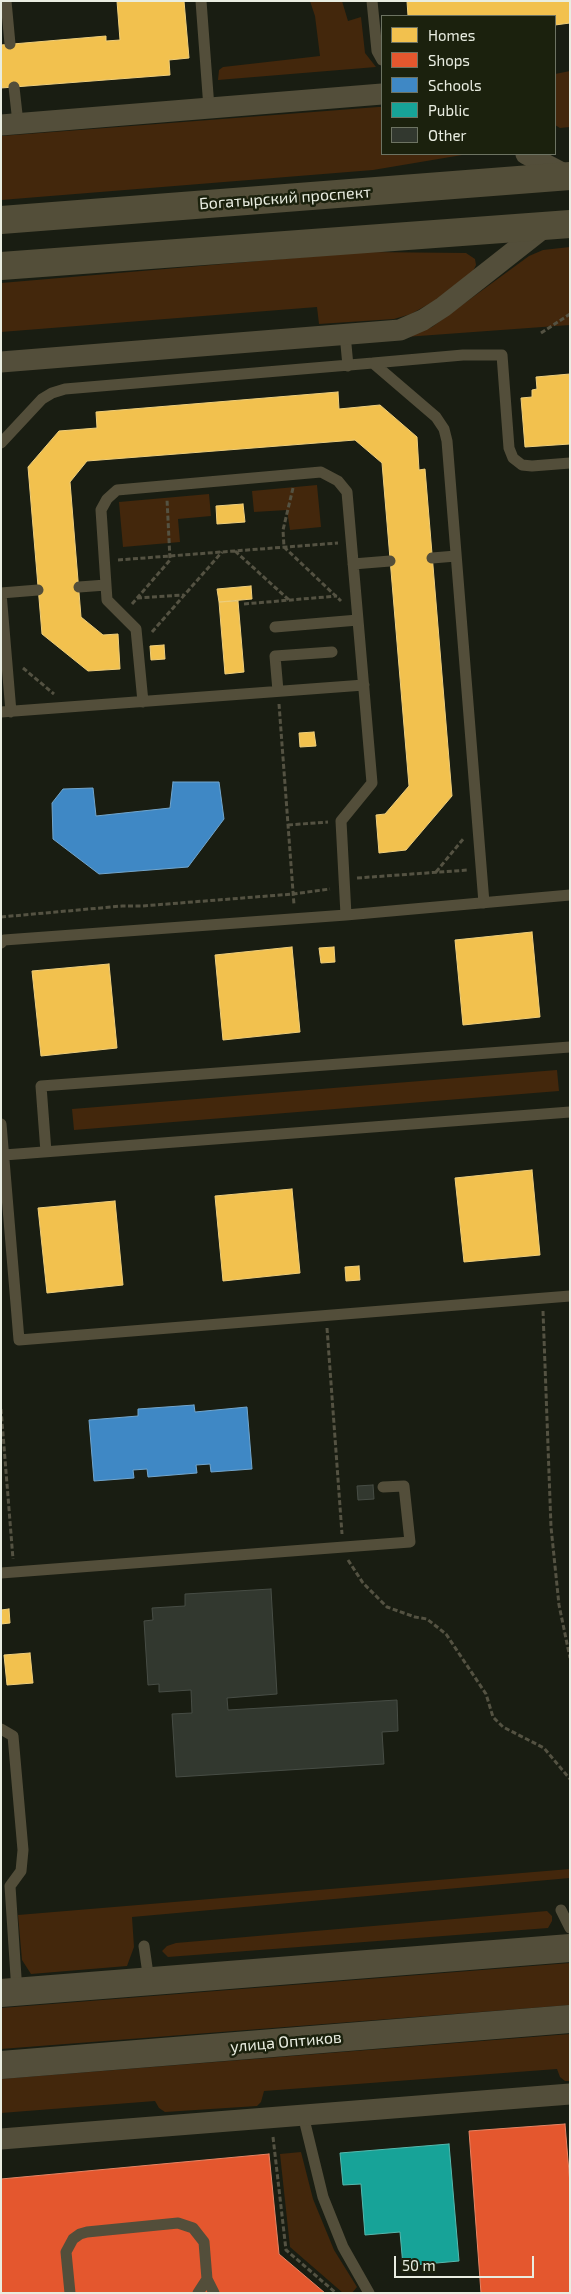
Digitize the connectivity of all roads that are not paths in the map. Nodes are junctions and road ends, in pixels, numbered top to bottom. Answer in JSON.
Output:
{"nodes":[{"id":1,"x":6,"y":1,"type":"edge"},
{"id":2,"x":200,"y":1,"type":"edge"},
{"id":3,"x":372,"y":1,"type":"edge"},
{"id":4,"x":10,"y":44,"type":"dead end"},
{"id":5,"x":381,"y":58,"type":"edge"},
{"id":6,"x":14,"y":87,"type":"dead end"},
{"id":7,"x":381,"y":94,"type":"edge"},
{"id":8,"x":209,"y":108,"type":"junction"},
{"id":9,"x":10,"y":124,"type":"edge"},
{"id":10,"x":528,"y":155,"type":"edge"},
{"id":11,"x":569,"y":176,"type":"edge"},
{"id":12,"x":1,"y":220,"type":"edge"},
{"id":13,"x":558,"y":225,"type":"edge"},
{"id":14,"x":1,"y":266,"type":"edge"},
{"id":15,"x":345,"y":334,"type":"junction"},
{"id":16,"x":1,"y":362,"type":"edge"},
{"id":17,"x":373,"y":363,"type":"junction"},
{"id":18,"x":348,"y":366,"type":"junction"},
{"id":19,"x":1,"y":443,"type":"edge"},
{"id":20,"x":570,"y":463,"type":"edge"},
{"id":21,"x":456,"y":556,"type":"junction"},
{"id":22,"x":432,"y":558,"type":"dead end"},
{"id":23,"x":390,"y":561,"type":"dead end"},
{"id":24,"x":353,"y":564,"type":"junction"},
{"id":25,"x":106,"y":585,"type":"junction"},
{"id":26,"x":79,"y":587,"type":"dead end"},
{"id":27,"x":38,"y":590,"type":"dead end"},
{"id":28,"x":1,"y":593,"type":"edge"},
{"id":29,"x":358,"y":620,"type":"junction"},
{"id":30,"x":275,"y":627,"type":"dead end"},
{"id":31,"x":332,"y":652,"type":"dead end"},
{"id":32,"x":364,"y":685,"type":"junction"},
{"id":33,"x":278,"y":691,"type":"junction"},
{"id":34,"x":143,"y":702,"type":"junction"},
{"id":35,"x":6,"y":712,"type":"edge"},
{"id":36,"x":569,"y":899,"type":"edge"},
{"id":37,"x":484,"y":903,"type":"junction"},
{"id":38,"x":346,"y":915,"type":"junction"},
{"id":39,"x":1,"y":942,"type":"edge"},
{"id":40,"x":570,"y":1046,"type":"edge"},
{"id":41,"x":570,"y":1112,"type":"edge"},
{"id":42,"x":1,"y":1124,"type":"edge"},
{"id":43,"x":46,"y":1152,"type":"junction"},
{"id":44,"x":4,"y":1155,"type":"junction"},
{"id":45,"x":570,"y":1296,"type":"edge"},
{"id":46,"x":383,"y":1487,"type":"dead end"},
{"id":47,"x":1,"y":1573,"type":"edge"},
{"id":48,"x":1,"y":1729,"type":"edge"},
{"id":49,"x":5,"y":1886,"type":"edge"},
{"id":50,"x":560,"y":1910,"type":"dead end"},
{"id":51,"x":570,"y":1928,"type":"edge"},
{"id":52,"x":144,"y":1946,"type":"dead end"},
{"id":53,"x":570,"y":1948,"type":"edge"},
{"id":54,"x":148,"y":1982,"type":"junction"},
{"id":55,"x":9,"y":1992,"type":"edge"},
{"id":56,"x":570,"y":2019,"type":"edge"},
{"id":57,"x":1,"y":2065,"type":"edge"},
{"id":58,"x":570,"y":2094,"type":"edge"},
{"id":59,"x":303,"y":2115,"type":"junction"},
{"id":60,"x":1,"y":2139,"type":"edge"},
{"id":61,"x":207,"y":2279,"type":"junction"},
{"id":62,"x":70,"y":2293,"type":"edge"},
{"id":63,"x":198,"y":2293,"type":"edge"},
{"id":64,"x":214,"y":2293,"type":"edge"},
{"id":65,"x":369,"y":2293,"type":"edge"}],
"edges":[{"from":1,"to":4,"type":"lane"},
{"from":2,"to":8,"type":"lane"},
{"from":3,"to":5,"type":"lane"},
{"from":6,"to":9,"type":"lane"},
{"from":7,"to":8,"type":"street"},
{"from":8,"to":9,"type":"street"},
{"from":10,"to":11,"type":"street"},
{"from":11,"to":12,"type":"main road","name":"Богатырский проспект"},
{"from":13,"to":14,"type":"main road"},
{"from":13,"to":15,"type":"street"},
{"from":15,"to":16,"type":"street"},
{"from":15,"to":18,"type":"lane"},
{"from":17,"to":18,"type":"lane"},
{"from":17,"to":20,"type":"lane"},
{"from":17,"to":21,"type":"lane"},
{"from":18,"to":19,"type":"lane"},
{"from":21,"to":22,"type":"lane"},
{"from":21,"to":37,"type":"lane"},
{"from":23,"to":24,"type":"lane"},
{"from":24,"to":25,"type":"lane"},
{"from":24,"to":29,"type":"lane"},
{"from":25,"to":26,"type":"lane"},
{"from":25,"to":34,"type":"lane"},
{"from":27,"to":28,"type":"lane"},
{"from":28,"to":35,"type":"lane"},
{"from":29,"to":30,"type":"lane"},
{"from":29,"to":32,"type":"lane"},
{"from":31,"to":33,"type":"lane"},
{"from":32,"to":33,"type":"lane"},
{"from":32,"to":38,"type":"lane"},
{"from":33,"to":34,"type":"lane"},
{"from":34,"to":35,"type":"lane"},
{"from":36,"to":37,"type":"lane"},
{"from":37,"to":38,"type":"lane"},
{"from":38,"to":39,"type":"lane"},
{"from":40,"to":43,"type":"lane"},
{"from":41,"to":43,"type":"lane"},
{"from":42,"to":44,"type":"lane"},
{"from":43,"to":44,"type":"lane"},
{"from":44,"to":45,"type":"lane"},
{"from":46,"to":47,"type":"lane"},
{"from":48,"to":49,"type":"lane"},
{"from":49,"to":55,"type":"lane"},
{"from":50,"to":51,"type":"lane"},
{"from":52,"to":54,"type":"lane"},
{"from":53,"to":54,"type":"street"},
{"from":54,"to":55,"type":"street"},
{"from":56,"to":57,"type":"street","name":"улица Оптиков"},
{"from":58,"to":59,"type":"street"},
{"from":59,"to":60,"type":"street"},
{"from":59,"to":65,"type":"lane"},
{"from":61,"to":62,"type":"lane"},
{"from":61,"to":63,"type":"lane"},
{"from":61,"to":64,"type":"lane"}]}
